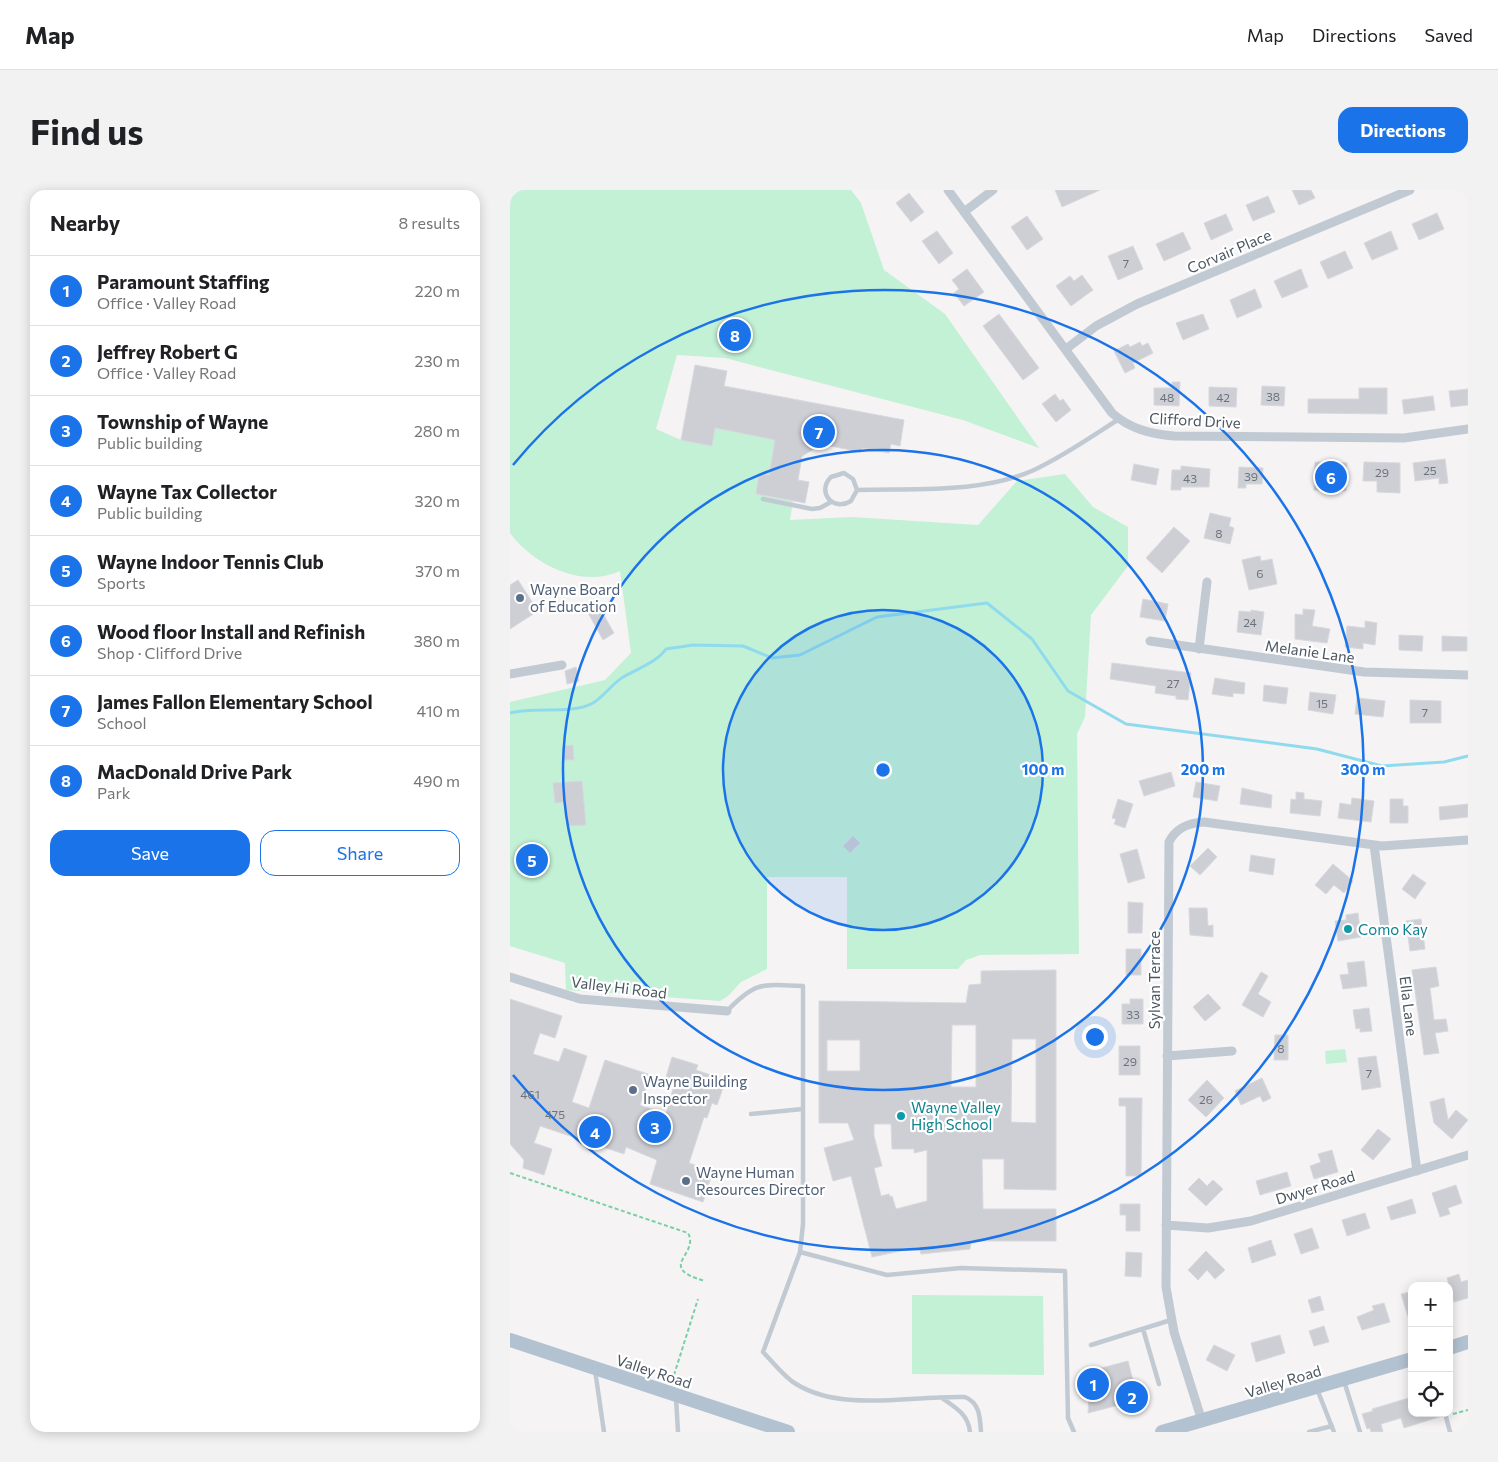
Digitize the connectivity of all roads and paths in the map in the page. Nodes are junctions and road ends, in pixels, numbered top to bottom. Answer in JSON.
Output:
{"nodes":[{"id":1,"x":948,"y":190,"type":"edge"},
{"id":2,"x":994,"y":190,"type":"edge"},
{"id":3,"x":1410,"y":190,"type":"edge"},
{"id":4,"x":964,"y":212,"type":"junction"},
{"id":5,"x":1066,"y":349,"type":"junction"},
{"id":6,"x":1119,"y":419,"type":"junction"},
{"id":7,"x":1468,"y":430,"type":"edge"},
{"id":8,"x":857,"y":490,"type":"junction"},
{"id":9,"x":762,"y":499,"type":"dead end"},
{"id":10,"x":832,"y":502,"type":"junction"},
{"id":11,"x":1207,"y":582,"type":"dead end"},
{"id":12,"x":1150,"y":641,"type":"dead end"},
{"id":13,"x":1199,"y":649,"type":"junction"},
{"id":14,"x":562,"y":666,"type":"dead end"},
{"id":15,"x":510,"y":674,"type":"edge"},
{"id":16,"x":1468,"y":675,"type":"edge"},
{"id":17,"x":1468,"y":840,"type":"edge"},
{"id":18,"x":1374,"y":844,"type":"junction"},
{"id":19,"x":510,"y":977,"type":"edge"},
{"id":20,"x":727,"y":1011,"type":"joint"},
{"id":21,"x":1232,"y":1050,"type":"dead end"},
{"id":22,"x":1167,"y":1056,"type":"junction"},
{"id":23,"x":803,"y":1110,"type":"junction"},
{"id":24,"x":751,"y":1114,"type":"dead end"},
{"id":25,"x":1468,"y":1155,"type":"edge"},
{"id":26,"x":1417,"y":1171,"type":"junction"},
{"id":27,"x":510,"y":1173,"type":"edge"},
{"id":28,"x":1166,"y":1225,"type":"junction"},
{"id":29,"x":800,"y":1252,"type":"junction"},
{"id":30,"x":705,"y":1282,"type":"dead end"},
{"id":31,"x":698,"y":1299,"type":"dead end"},
{"id":32,"x":1171,"y":1320,"type":"junction"},
{"id":33,"x":1143,"y":1329,"type":"junction"},
{"id":34,"x":510,"y":1340,"type":"edge"},
{"id":35,"x":1468,"y":1342,"type":"edge"},
{"id":36,"x":1091,"y":1345,"type":"dead end"},
{"id":37,"x":1453,"y":1347,"type":"edge"},
{"id":38,"x":1408,"y":1360,"type":"edge"},
{"id":39,"x":595,"y":1369,"type":"junction"},
{"id":40,"x":674,"y":1375,"type":"dead end"},
{"id":41,"x":1343,"y":1380,"type":"junction"},
{"id":42,"x":1159,"y":1384,"type":"dead end"},
{"id":43,"x":1316,"y":1388,"type":"junction"},
{"id":44,"x":676,"y":1396,"type":"junction"},
{"id":45,"x":942,"y":1398,"type":"junction"},
{"id":46,"x":1468,"y":1410,"type":"edge"},
{"id":47,"x":1453,"y":1413,"type":"edge"},
{"id":48,"x":1446,"y":1417,"type":"edge"},
{"id":49,"x":1202,"y":1421,"type":"junction"},
{"id":50,"x":1332,"y":1426,"type":"junction"},
{"id":51,"x":604,"y":1432,"type":"edge"},
{"id":52,"x":678,"y":1432,"type":"edge"},
{"id":53,"x":788,"y":1432,"type":"edge"},
{"id":54,"x":970,"y":1432,"type":"edge"},
{"id":55,"x":981,"y":1432,"type":"edge"},
{"id":56,"x":1074,"y":1432,"type":"edge"},
{"id":57,"x":1166,"y":1432,"type":"edge"},
{"id":58,"x":1309,"y":1432,"type":"edge"},
{"id":59,"x":1334,"y":1432,"type":"edge"},
{"id":60,"x":1360,"y":1432,"type":"edge"},
{"id":61,"x":1450,"y":1432,"type":"edge"}],
"edges":[{"from":1,"to":4,"type":"street","name":"Clifford Drive"},
{"from":2,"to":4,"type":"street"},
{"from":3,"to":5,"type":"street","name":"Corvair Place"},
{"from":4,"to":5,"type":"street","name":"Clifford Drive"},
{"from":5,"to":6,"type":"street","name":"Clifford Drive"},
{"from":6,"to":7,"type":"street","name":"Clifford Drive"},
{"from":6,"to":8,"type":"lane"},
{"from":8,"to":10,"type":"lane"},
{"from":8,"to":10,"type":"lane"},
{"from":9,"to":10,"type":"lane"},
{"from":11,"to":13,"type":"street"},
{"from":12,"to":13,"type":"street","name":"Melanie Lane"},
{"from":13,"to":16,"type":"street","name":"Melanie Lane"},
{"from":14,"to":15,"type":"street"},
{"from":17,"to":18,"type":"street","name":"Sylvan Terrace"},
{"from":18,"to":22,"type":"street","name":"Sylvan Terrace"},
{"from":18,"to":26,"type":"street","name":"Ella Lane"},
{"from":19,"to":20,"type":"street","name":"Valley Hi Road"},
{"from":20,"to":23,"type":"lane"},
{"from":21,"to":22,"type":"street"},
{"from":22,"to":28,"type":"street","name":"Sylvan Terrace"},
{"from":23,"to":24,"type":"lane"},
{"from":23,"to":29,"type":"lane"},
{"from":25,"to":26,"type":"street","name":"Dwyer Road"},
{"from":26,"to":28,"type":"street","name":"Dwyer Road"},
{"from":27,"to":30,"type":"path"},
{"from":28,"to":32,"type":"street","name":"Sylvan Terrace"},
{"from":29,"to":45,"type":"lane"},
{"from":29,"to":56,"type":"lane"},
{"from":31,"to":40,"type":"path"},
{"from":32,"to":33,"type":"lane"},
{"from":32,"to":49,"type":"street","name":"Sylvan Terrace"},
{"from":33,"to":36,"type":"lane"},
{"from":33,"to":42,"type":"lane"},
{"from":34,"to":39,"type":"main road","name":"Valley Road"},
{"from":35,"to":37,"type":"main road"},
{"from":38,"to":41,"type":"main road","name":"Valley Road"},
{"from":39,"to":44,"type":"main road","name":"Valley Road"},
{"from":39,"to":51,"type":"lane"},
{"from":41,"to":43,"type":"main road","name":"Valley Road"},
{"from":41,"to":60,"type":"lane"},
{"from":43,"to":49,"type":"main road","name":"Valley Road"},
{"from":43,"to":50,"type":"lane"},
{"from":44,"to":52,"type":"lane"},
{"from":44,"to":53,"type":"main road","name":"Valley Road"},
{"from":45,"to":54,"type":"lane"},
{"from":45,"to":55,"type":"lane"},
{"from":46,"to":47,"type":"path"},
{"from":48,"to":61,"type":"lane"},
{"from":49,"to":57,"type":"main road","name":"Valley Road"},
{"from":50,"to":58,"type":"lane"},
{"from":50,"to":59,"type":"lane"}]}
